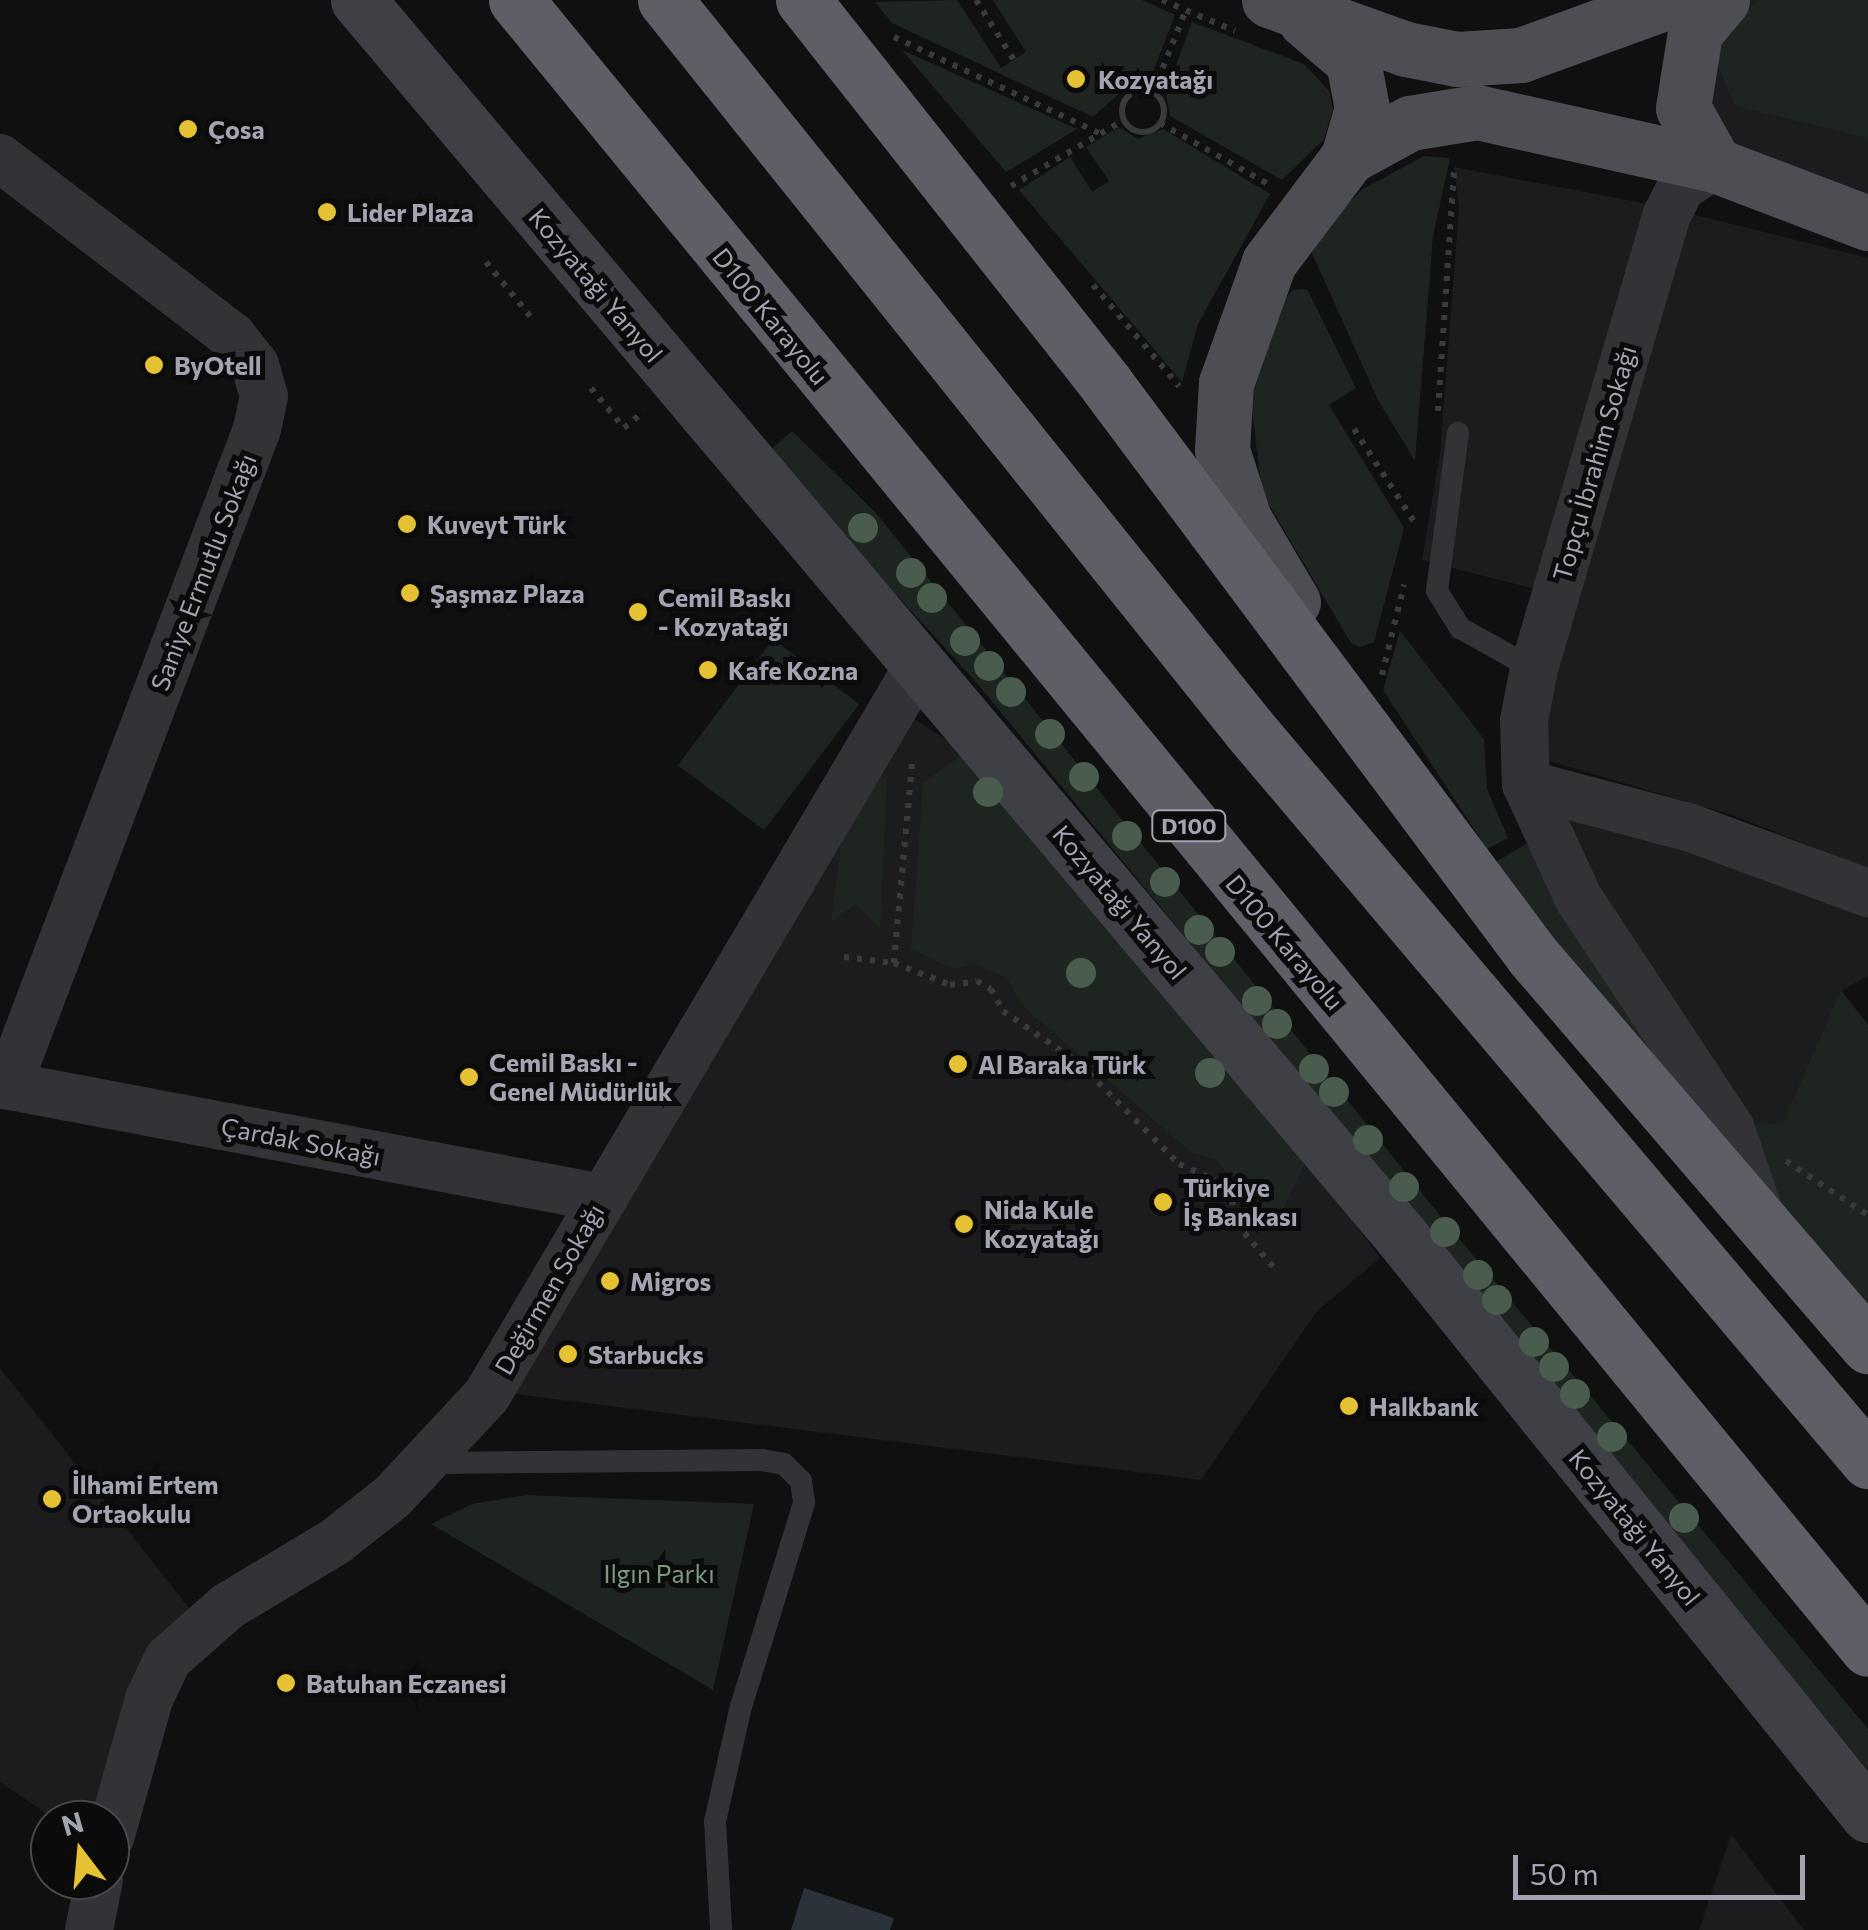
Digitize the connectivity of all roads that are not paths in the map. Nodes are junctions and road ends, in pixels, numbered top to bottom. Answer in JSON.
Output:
{"nodes":[{"id":1,"x":358,"y":0,"type":"edge"},
{"id":2,"x":516,"y":0,"type":"edge"},
{"id":3,"x":665,"y":0,"type":"edge"},
{"id":4,"x":803,"y":0,"type":"edge"},
{"id":5,"x":1672,"y":0,"type":"edge"},
{"id":6,"x":1722,"y":0,"type":"edge"},
{"id":7,"x":1272,"y":16,"type":"edge"},
{"id":8,"x":1348,"y":157,"type":"junction"},
{"id":9,"x":0,"y":158,"type":"edge"},
{"id":10,"x":1714,"y":164,"type":"junction"},
{"id":11,"x":1868,"y":223,"type":"edge"},
{"id":12,"x":1458,"y":433,"type":"dead end"},
{"id":13,"x":920,"y":663,"type":"junction"},
{"id":14,"x":1534,"y":669,"type":"junction"},
{"id":15,"x":1368,"y":729,"type":"junction"},
{"id":16,"x":1526,"y":784,"type":"junction"},
{"id":17,"x":1868,"y":893,"type":"edge"},
{"id":18,"x":4,"y":1084,"type":"edge"},
{"id":19,"x":603,"y":1198,"type":"junction"},
{"id":20,"x":1762,"y":1223,"type":"junction"},
{"id":21,"x":1868,"y":1346,"type":"edge"},
{"id":22,"x":1868,"y":1460,"type":"edge"},
{"id":23,"x":429,"y":1463,"type":"junction"},
{"id":24,"x":1868,"y":1649,"type":"edge"},
{"id":25,"x":121,"y":1800,"type":"edge"},
{"id":26,"x":1868,"y":1816,"type":"edge"},
{"id":27,"x":95,"y":1900,"type":"edge"},
{"id":28,"x":89,"y":1930,"type":"edge"},
{"id":29,"x":722,"y":1930,"type":"edge"}],
"edges":[{"from":1,"to":13,"type":"main road","name":"Kozyatağı Yanyol"},
{"from":2,"to":24,"type":"highway","name":"D100 Karayolu","number":"D100"},
{"from":3,"to":22,"type":"highway"},
{"from":4,"to":15,"type":"highway"},
{"from":5,"to":7,"type":"main road"},
{"from":6,"to":10,"type":"main road"},
{"from":7,"to":8,"type":"main road"},
{"from":8,"to":10,"type":"main road"},
{"from":8,"to":15,"type":"main road"},
{"from":9,"to":18,"type":"street","name":"Saniye Ermutlu Sokağı"},
{"from":10,"to":11,"type":"main road"},
{"from":10,"to":14,"type":"street","name":"Topçu İbrahim Sokağı"},
{"from":12,"to":14,"type":"lane"},
{"from":13,"to":19,"type":"street","name":"Değirmen Sokağı"},
{"from":13,"to":26,"type":"main road","name":"Kozyatağı Yanyol"},
{"from":14,"to":16,"type":"street","name":"Topçu İbrahim Sokağı"},
{"from":15,"to":20,"type":"highway"},
{"from":16,"to":17,"type":"street"},
{"from":16,"to":20,"type":"street","name":"Topçu İbrahim Sokağı"},
{"from":18,"to":19,"type":"street","name":"Çardak Sokağı"},
{"from":19,"to":23,"type":"street","name":"Değirmen Sokağı"},
{"from":20,"to":21,"type":"highway"},
{"from":23,"to":25,"type":"street","name":"Değirmen Sokağı"},
{"from":23,"to":29,"type":"lane"},
{"from":27,"to":28,"type":"street"}]}
